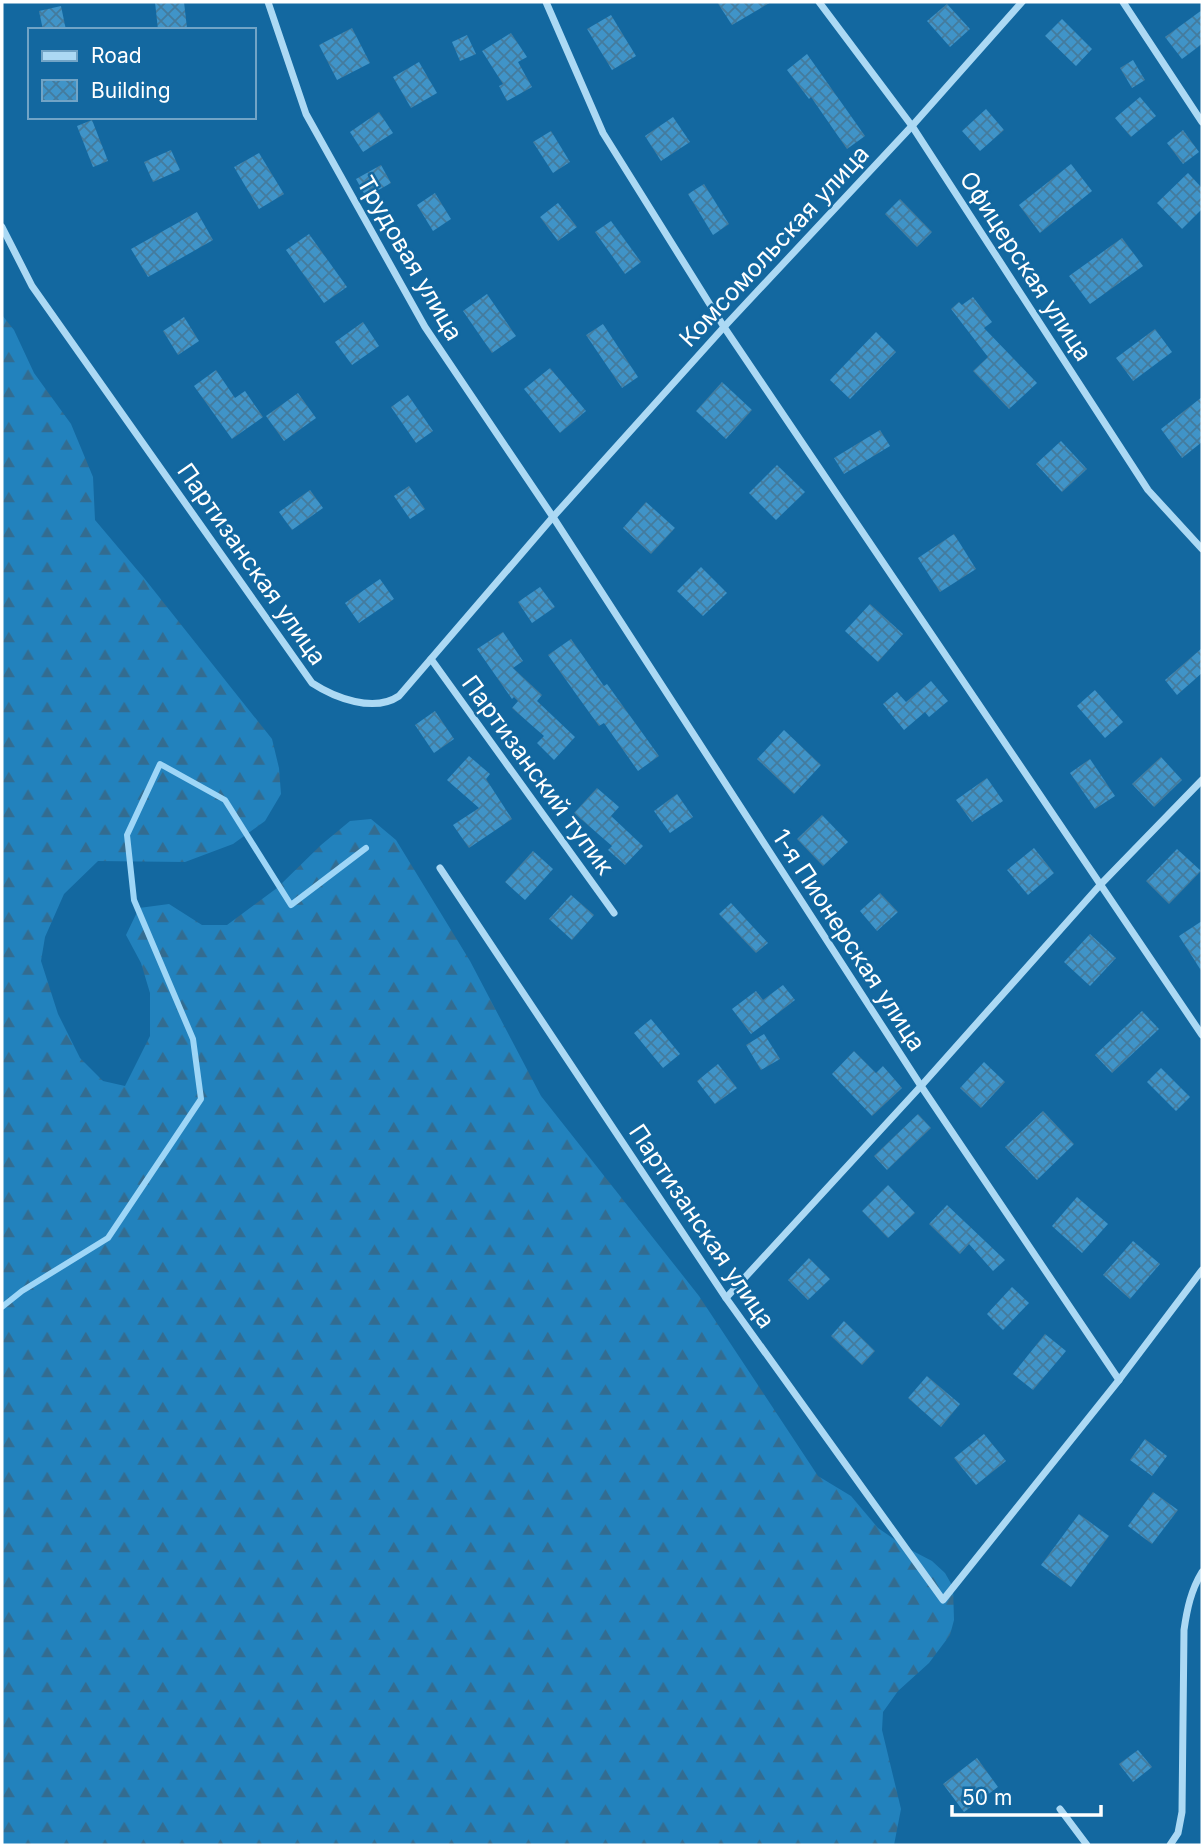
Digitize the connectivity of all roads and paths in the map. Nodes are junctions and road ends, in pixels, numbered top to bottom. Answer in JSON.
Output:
{"nodes":[{"id":1,"x":268,"y":2,"type":"edge"},
{"id":2,"x":546,"y":2,"type":"edge"},
{"id":3,"x":819,"y":2,"type":"edge"},
{"id":4,"x":1023,"y":2,"type":"edge"},
{"id":5,"x":1123,"y":2,"type":"edge"},
{"id":6,"x":1202,"y":122,"type":"edge"},
{"id":7,"x":912,"y":126,"type":"junction"},
{"id":8,"x":2,"y":227,"type":"edge"},
{"id":9,"x":724,"y":327,"type":"junction"},
{"id":10,"x":553,"y":517,"type":"junction"},
{"id":11,"x":1202,"y":549,"type":"edge"},
{"id":12,"x":431,"y":659,"type":"junction"},
{"id":13,"x":1202,"y":780,"type":"edge"},
{"id":14,"x":440,"y":868,"type":"dead end"},
{"id":15,"x":1101,"y":884,"type":"junction"},
{"id":16,"x":614,"y":914,"type":"dead end"},
{"id":17,"x":1202,"y":1035,"type":"edge"},
{"id":18,"x":921,"y":1086,"type":"junction"},
{"id":19,"x":1202,"y":1270,"type":"edge"},
{"id":20,"x":726,"y":1298,"type":"junction"},
{"id":21,"x":1119,"y":1380,"type":"junction"},
{"id":22,"x":1202,"y":1572,"type":"edge"},
{"id":23,"x":1060,"y":1809,"type":"dead end"},
{"id":24,"x":1087,"y":1845,"type":"edge"},
{"id":25,"x":1170,"y":1845,"type":"edge"}],
"edges":[{"from":1,"to":10,"type":"street","name":"Трудовая улица"},
{"from":2,"to":9,"type":"street"},
{"from":3,"to":7,"type":"street","name":"Офицерская улица"},
{"from":4,"to":7,"type":"street","name":"Комсомольская улица"},
{"from":5,"to":6,"type":"street"},
{"from":7,"to":9,"type":"street","name":"Комсомольская улица"},
{"from":7,"to":11,"type":"street","name":"Офицерская улица"},
{"from":8,"to":12,"type":"street","name":"Партизанская улица"},
{"from":9,"to":10,"type":"street","name":"Комсомольская улица"},
{"from":9,"to":15,"type":"street"},
{"from":10,"to":12,"type":"street","name":"Партизанская улица"},
{"from":10,"to":18,"type":"street","name":"1-я Пионерская улица"},
{"from":12,"to":16,"type":"street","name":"Партизанский тупик"},
{"from":13,"to":15,"type":"street"},
{"from":14,"to":20,"type":"street","name":"Партизанская улица"},
{"from":15,"to":17,"type":"street"},
{"from":15,"to":18,"type":"street"},
{"from":18,"to":20,"type":"street"},
{"from":18,"to":21,"type":"street","name":"1-я Пионерская улица"},
{"from":19,"to":21,"type":"street"},
{"from":20,"to":21,"type":"street","name":"Партизанская улица"},
{"from":22,"to":25,"type":"street"},
{"from":23,"to":24,"type":"street"}]}
